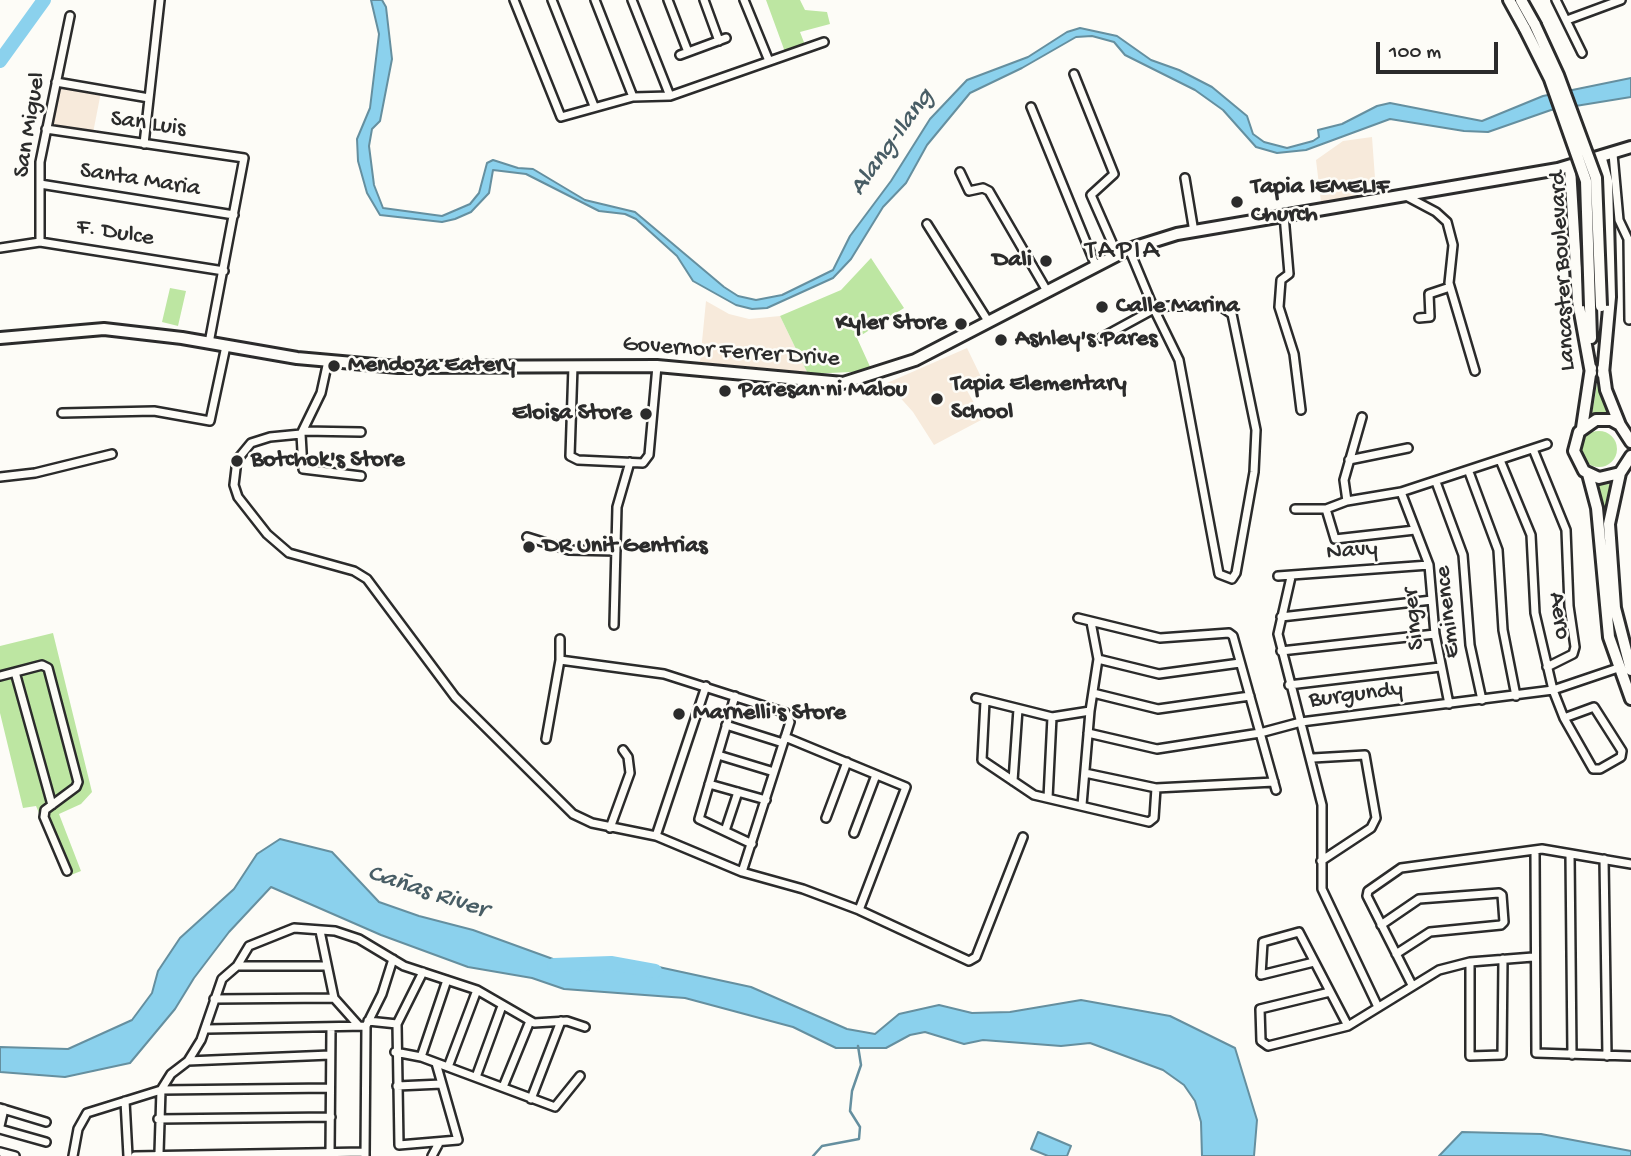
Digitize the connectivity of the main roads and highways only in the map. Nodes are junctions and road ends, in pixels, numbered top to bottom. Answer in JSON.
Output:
{"nodes":[{"id":1,"x":1509,"y":0,"type":"edge"},
{"id":2,"x":1521,"y":0,"type":"edge"},
{"id":3,"x":1530,"y":27,"type":"junction"},
{"id":4,"x":1631,"y":147,"type":"edge"},
{"id":5,"x":1601,"y":159,"type":"junction"},
{"id":6,"x":1570,"y":167,"type":"junction"},
{"id":7,"x":0,"y":338,"type":"edge"},
{"id":8,"x":1597,"y":374,"type":"junction"},
{"id":9,"x":1620,"y":425,"type":"junction"},
{"id":10,"x":1582,"y":428,"type":"junction"},
{"id":11,"x":1631,"y":442,"type":"edge"},
{"id":12,"x":1631,"y":456,"type":"edge"},
{"id":13,"x":1620,"y":473,"type":"junction"},
{"id":14,"x":1588,"y":474,"type":"junction"},
{"id":15,"x":1626,"y":667,"type":"edge"},
{"id":16,"x":1631,"y":699,"type":"edge"}],
"edges":[{"from":1,"to":3,"type":"main road","name":"Lancaster Boulevard"},
{"from":2,"to":3,"type":"main road","name":"Lancaster Boulevard"},
{"from":3,"to":8,"type":"main road","name":"Lancaster Boulevard","bridge":true},
{"from":4,"to":5,"type":"main road","name":"Governor Ferrer Drive"},
{"from":5,"to":6,"type":"main road","name":"Governor Ferrer Drive"},
{"from":5,"to":8,"type":"main road"},
{"from":6,"to":7,"type":"main road","name":"Governor Ferrer Drive"},
{"from":6,"to":8,"type":"main road"},
{"from":8,"to":9,"type":"main road","name":"Lancaster Boulevard"},
{"from":8,"to":10,"type":"main road","name":"Lancaster Boulevard"},
{"from":9,"to":10,"type":"main road"},
{"from":9,"to":11,"type":"main road","name":"Lancaster Boulevard"},
{"from":10,"to":14,"type":"main road","name":"Lancaster Boulevard"},
{"from":12,"to":13,"type":"main road"},
{"from":13,"to":14,"type":"main road"},
{"from":13,"to":15,"type":"main road"},
{"from":14,"to":15,"type":"main road"},
{"from":15,"to":16,"type":"main road"}]}
